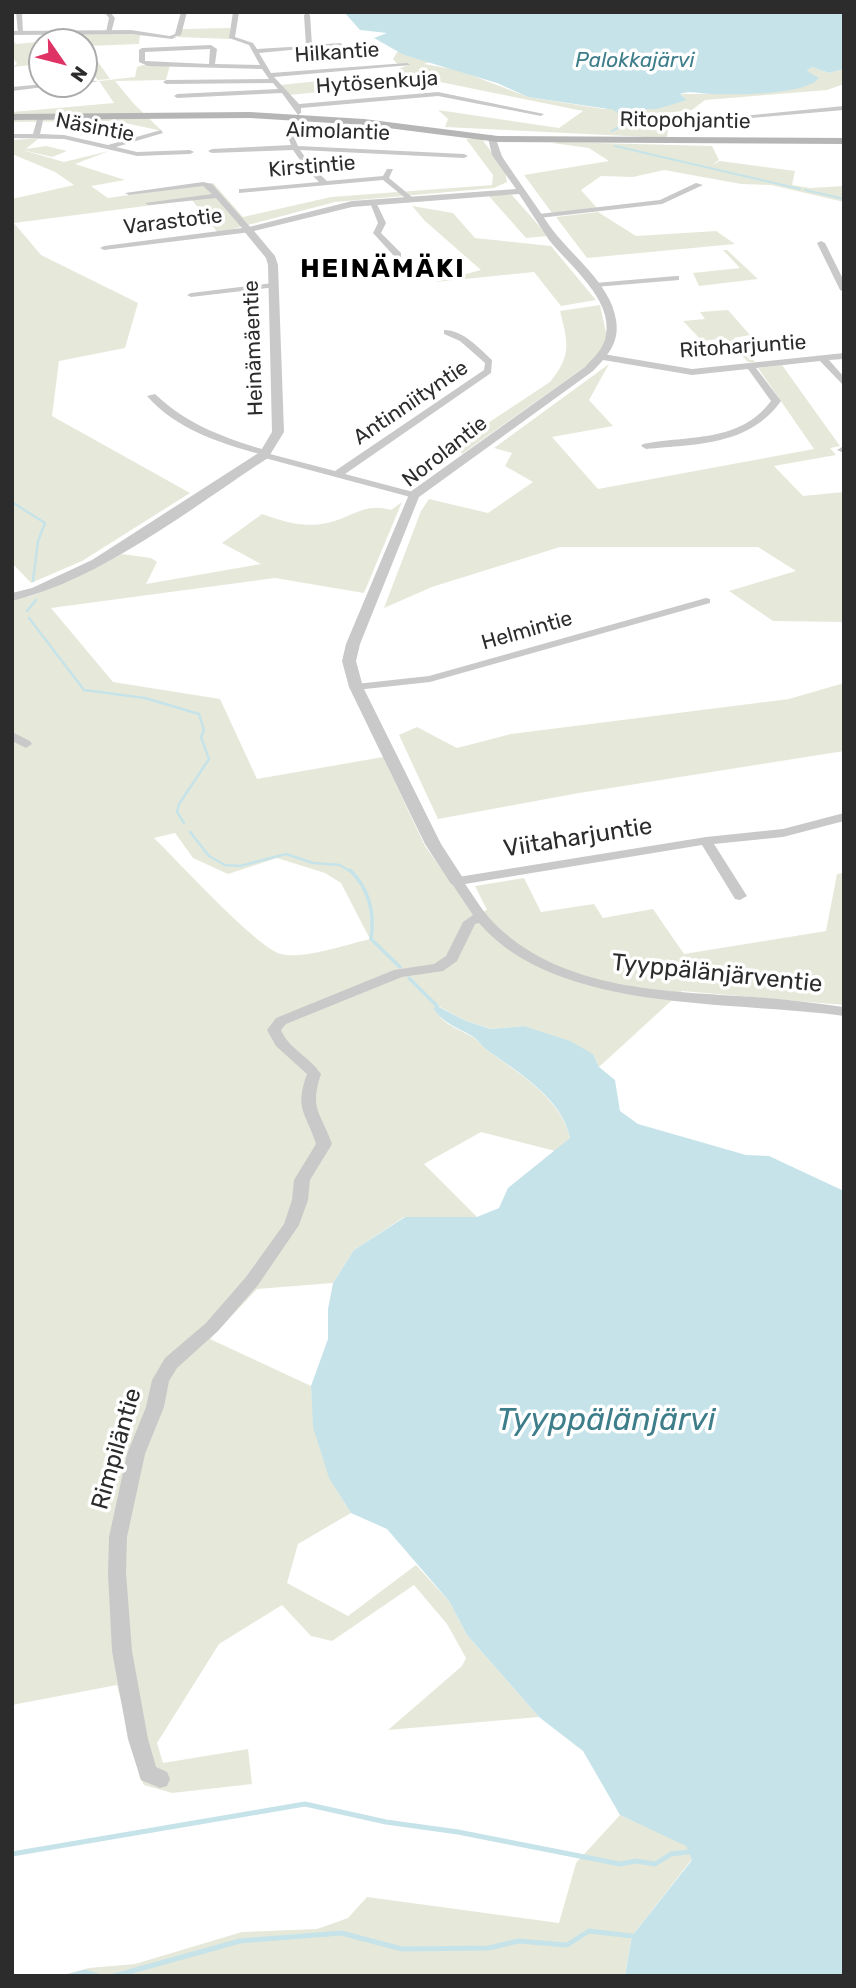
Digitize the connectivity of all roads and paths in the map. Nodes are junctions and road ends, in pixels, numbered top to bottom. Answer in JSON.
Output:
{"nodes":[{"id":1,"x":19,"y":12,"type":"edge"},
{"id":2,"x":107,"y":12,"type":"edge"},
{"id":3,"x":184,"y":12,"type":"edge"},
{"id":4,"x":236,"y":12,"type":"edge"},
{"id":5,"x":307,"y":15,"type":"dead end"},
{"id":6,"x":109,"y":32,"type":"junction"},
{"id":7,"x":17,"y":33,"type":"edge"},
{"id":8,"x":172,"y":37,"type":"joint"},
{"id":9,"x":340,"y":45,"type":"dead end"},
{"id":10,"x":309,"y":47,"type":"junction"},
{"id":11,"x":255,"y":51,"type":"junction"},
{"id":12,"x":212,"y":64,"type":"junction"},
{"id":13,"x":407,"y":65,"type":"dead end"},
{"id":14,"x":263,"y":67,"type":"junction"},
{"id":15,"x":272,"y":78,"type":"junction"},
{"id":16,"x":166,"y":82,"type":"dead end"},
{"id":17,"x":284,"y":91,"type":"junction"},
{"id":18,"x":177,"y":96,"type":"dead end"},
{"id":19,"x":297,"y":106,"type":"junction"},
{"id":20,"x":844,"y":108,"type":"edge"},
{"id":21,"x":541,"y":114,"type":"dead end"},
{"id":22,"x":45,"y":116,"type":"junction"},
{"id":23,"x":12,"y":117,"type":"edge"},
{"id":24,"x":705,"y":120,"type":"dead end"},
{"id":25,"x":296,"y":121,"type":"junction"},
{"id":26,"x":161,"y":132,"type":"dead end"},
{"id":27,"x":12,"y":136,"type":"edge"},
{"id":28,"x":36,"y":136,"type":"junction"},
{"id":29,"x":498,"y":138,"type":"junction"},
{"id":30,"x":842,"y":141,"type":"edge"},
{"id":31,"x":108,"y":148,"type":"junction"},
{"id":32,"x":295,"y":148,"type":"junction"},
{"id":33,"x":212,"y":151,"type":"dead end"},
{"id":34,"x":190,"y":152,"type":"dead end"},
{"id":35,"x":464,"y":156,"type":"dead end"},
{"id":36,"x":391,"y":170,"type":"dead end"},
{"id":37,"x":385,"y":178,"type":"junction"},
{"id":38,"x":325,"y":183,"type":"junction"},
{"id":39,"x":699,"y":185,"type":"dead end"},
{"id":40,"x":242,"y":191,"type":"dead end"},
{"id":41,"x":521,"y":191,"type":"junction"},
{"id":42,"x":129,"y":194,"type":"dead end"},
{"id":43,"x":217,"y":196,"type":"junction"},
{"id":44,"x":409,"y":199,"type":"junction"},
{"id":45,"x":372,"y":202,"type":"junction"},
{"id":46,"x":149,"y":203,"type":"dead end"},
{"id":47,"x":539,"y":216,"type":"junction"},
{"id":48,"x":248,"y":230,"type":"junction"},
{"id":49,"x":821,"y":243,"type":"dead end"},
{"id":50,"x":103,"y":248,"type":"dead end"},
{"id":51,"x":398,"y":256,"type":"dead end"},
{"id":52,"x":676,"y":278,"type":"dead end"},
{"id":53,"x":273,"y":285,"type":"junction"},
{"id":54,"x":595,"y":285,"type":"junction"},
{"id":55,"x":844,"y":290,"type":"edge"},
{"id":56,"x":191,"y":295,"type":"dead end"},
{"id":57,"x":447,"y":332,"type":"dead end"},
{"id":58,"x":844,"y":356,"type":"edge"},
{"id":59,"x":603,"y":357,"type":"junction"},
{"id":60,"x":823,"y":359,"type":"junction"},
{"id":61,"x":751,"y":367,"type":"junction"},
{"id":62,"x":844,"y":383,"type":"edge"},
{"id":63,"x":152,"y":396,"type":"dead end"},
{"id":64,"x":646,"y":446,"type":"dead end"},
{"id":65,"x":265,"y":454,"type":"junction"},
{"id":66,"x":336,"y":475,"type":"junction"},
{"id":67,"x":414,"y":495,"type":"junction"},
{"id":68,"x":17,"y":595,"type":"edge"},
{"id":69,"x":706,"y":601,"type":"dead end"},
{"id":70,"x":356,"y":687,"type":"junction"},
{"id":71,"x":12,"y":736,"type":"edge"},
{"id":72,"x":26,"y":744,"type":"dead end"},
{"id":73,"x":844,"y":817,"type":"edge"},
{"id":74,"x":706,"y":841,"type":"junction"},
{"id":75,"x":457,"y":881,"type":"junction"},
{"id":76,"x":740,"y":896,"type":"dead end"},
{"id":77,"x":481,"y":916,"type":"junction"},
{"id":78,"x":844,"y":1012,"type":"edge"},
{"id":79,"x":160,"y":1779,"type":"dead end"}],
"edges":[{"from":1,"to":7,"type":"street"},
{"from":2,"to":6,"type":"street"},
{"from":3,"to":8,"type":"street"},
{"from":4,"to":11,"type":"street"},
{"from":5,"to":10,"type":"street"},
{"from":6,"to":7,"type":"street"},
{"from":6,"to":8,"type":"street"},
{"from":9,"to":10,"type":"street"},
{"from":10,"to":11,"type":"street"},
{"from":11,"to":14,"type":"street"},
{"from":12,"to":12,"type":"street"},
{"from":12,"to":14,"type":"street"},
{"from":13,"to":15,"type":"street","name":"Hilkantie"},
{"from":14,"to":15,"type":"street"},
{"from":15,"to":16,"type":"street","name":"Hilkantie"},
{"from":15,"to":17,"type":"street"},
{"from":17,"to":18,"type":"street"},
{"from":17,"to":19,"type":"street"},
{"from":19,"to":21,"type":"street","name":"Hytösenkuja"},
{"from":19,"to":25,"type":"street"},
{"from":20,"to":24,"type":"street"},
{"from":22,"to":23,"type":"main road","name":"Ritopohjantie"},
{"from":22,"to":25,"type":"main road","name":"Ritopohjantie"},
{"from":22,"to":28,"type":"street"},
{"from":25,"to":29,"type":"main road","name":"Ritopohjantie"},
{"from":25,"to":32,"type":"street"},
{"from":26,"to":31,"type":"street"},
{"from":27,"to":28,"type":"street","name":"Näsintie"},
{"from":28,"to":31,"type":"street","name":"Näsintie"},
{"from":29,"to":30,"type":"main road","name":"Ritopohjantie"},
{"from":29,"to":41,"type":"street"},
{"from":31,"to":34,"type":"street","name":"Näsintie"},
{"from":32,"to":33,"type":"street","name":"Aimolantie"},
{"from":32,"to":35,"type":"street","name":"Aimolantie"},
{"from":32,"to":38,"type":"street"},
{"from":36,"to":37,"type":"street","name":"Kirstintie"},
{"from":37,"to":38,"type":"street","name":"Kirstintie"},
{"from":37,"to":44,"type":"street","name":"Kirstintie"},
{"from":38,"to":40,"type":"street","name":"Kirstintie"},
{"from":39,"to":47,"type":"street"},
{"from":41,"to":44,"type":"street"},
{"from":41,"to":47,"type":"street"},
{"from":42,"to":43,"type":"street"},
{"from":43,"to":46,"type":"street"},
{"from":43,"to":48,"type":"street"},
{"from":44,"to":45,"type":"street"},
{"from":45,"to":48,"type":"street"},
{"from":45,"to":51,"type":"street"},
{"from":47,"to":54,"type":"street"},
{"from":48,"to":50,"type":"street","name":"Varastotie"},
{"from":48,"to":53,"type":"street","name":"Heinämäentie"},
{"from":49,"to":55,"type":"street"},
{"from":52,"to":54,"type":"street"},
{"from":53,"to":56,"type":"street"},
{"from":53,"to":65,"type":"street","name":"Heinämäentie"},
{"from":54,"to":59,"type":"street"},
{"from":57,"to":66,"type":"street","name":"Antinniityntie"},
{"from":58,"to":60,"type":"street","name":"Ritoharjuntie"},
{"from":59,"to":61,"type":"street","name":"Ritoharjuntie"},
{"from":59,"to":67,"type":"street","name":"Norolantie"},
{"from":60,"to":61,"type":"street","name":"Ritoharjuntie"},
{"from":60,"to":62,"type":"street"},
{"from":61,"to":64,"type":"street"},
{"from":63,"to":65,"type":"street"},
{"from":65,"to":66,"type":"street"},
{"from":65,"to":68,"type":"street"},
{"from":66,"to":67,"type":"street"},
{"from":67,"to":70,"type":"street","name":"Norolantie"},
{"from":69,"to":70,"type":"street","name":"Helmintie"},
{"from":70,"to":75,"type":"street","name":"Norolantie"},
{"from":71,"to":72,"type":"street"},
{"from":73,"to":74,"type":"street","name":"Viitaharjuntie"},
{"from":74,"to":75,"type":"street","name":"Viitaharjuntie"},
{"from":74,"to":76,"type":"street"},
{"from":75,"to":77,"type":"street","name":"Tyyppälänjärventie"},
{"from":77,"to":78,"type":"street","name":"Tyyppälänjärventie"},
{"from":77,"to":79,"type":"street","name":"Rimpiläntie"}]}
